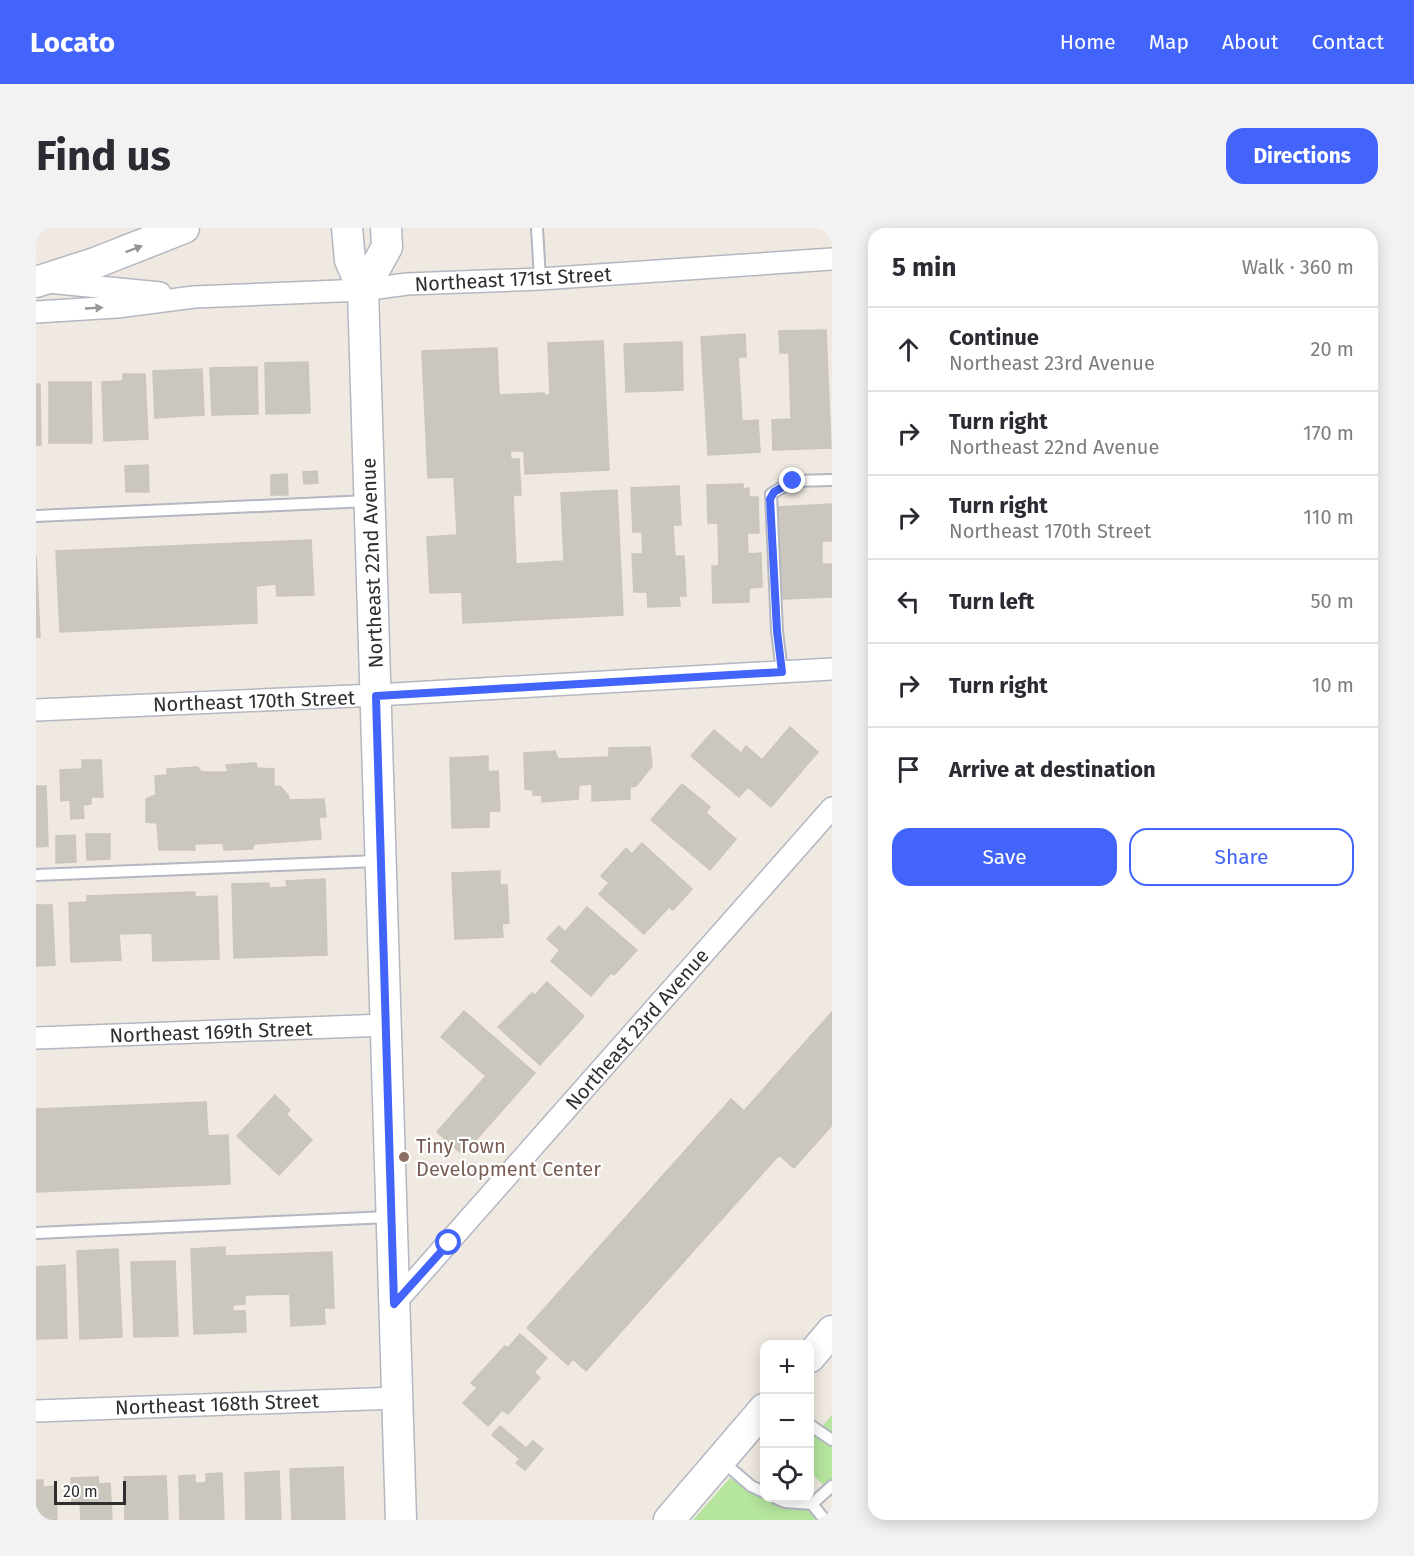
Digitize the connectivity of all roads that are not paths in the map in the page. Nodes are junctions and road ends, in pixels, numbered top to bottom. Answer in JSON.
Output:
{"nodes":[{"id":1,"x":184,"y":228,"type":"edge"},
{"id":2,"x":347,"y":228,"type":"edge"},
{"id":3,"x":386,"y":228,"type":"edge"},
{"id":4,"x":537,"y":228,"type":"edge"},
{"id":5,"x":832,"y":259,"type":"edge"},
{"id":6,"x":540,"y":279,"type":"junction"},
{"id":7,"x":37,"y":281,"type":"edge"},
{"id":8,"x":363,"y":290,"type":"junction"},
{"id":9,"x":194,"y":297,"type":"junction"},
{"id":10,"x":36,"y":312,"type":"edge"},
{"id":11,"x":832,"y":480,"type":"edge"},
{"id":12,"x":370,"y":501,"type":"junction"},
{"id":13,"x":36,"y":516,"type":"edge"},
{"id":14,"x":832,"y":669,"type":"edge"},
{"id":15,"x":782,"y":672,"type":"junction"},
{"id":16,"x":376,"y":696,"type":"junction"},
{"id":17,"x":36,"y":710,"type":"edge"},
{"id":18,"x":832,"y":808,"type":"edge"},
{"id":19,"x":381,"y":861,"type":"junction"},
{"id":20,"x":36,"y":875,"type":"edge"},
{"id":21,"x":386,"y":1025,"type":"junction"},
{"id":22,"x":36,"y":1038,"type":"edge"},
{"id":23,"x":392,"y":1216,"type":"junction"},
{"id":24,"x":36,"y":1233,"type":"edge"},
{"id":25,"x":394,"y":1304,"type":"junction"},
{"id":26,"x":832,"y":1331,"type":"edge"},
{"id":27,"x":814,"y":1352,"type":"edge"},
{"id":28,"x":397,"y":1398,"type":"junction"},
{"id":29,"x":36,"y":1411,"type":"edge"},
{"id":30,"x":760,"y":1415,"type":"edge"},
{"id":31,"x":814,"y":1428,"type":"edge"},
{"id":32,"x":832,"y":1440,"type":"edge"},
{"id":33,"x":721,"y":1460,"type":"junction"},
{"id":34,"x":832,"y":1486,"type":"edge"},
{"id":35,"x":760,"y":1490,"type":"edge"},
{"id":36,"x":785,"y":1502,"type":"edge"},
{"id":37,"x":812,"y":1504,"type":"junction"},
{"id":38,"x":401,"y":1520,"type":"edge"},
{"id":39,"x":669,"y":1520,"type":"edge"},
{"id":40,"x":825,"y":1520,"type":"edge"}],
"edges":[{"from":7,"to":1,"type":"street","name":"Northeast 171st Street","one_way":true},
{"from":2,"to":8,"type":"street","name":"Northeast 22nd Avenue"},
{"from":3,"to":8,"type":"street"},
{"from":4,"to":6,"type":"lane"},
{"from":5,"to":6,"type":"street","name":"Northeast 171st Street"},
{"from":6,"to":8,"type":"street","name":"Northeast 171st Street"},
{"from":7,"to":9,"type":"street","name":"Northeast 171st Street"},
{"from":8,"to":9,"type":"street","name":"Northeast 171st Street"},
{"from":8,"to":12,"type":"street","name":"Northeast 22nd Avenue"},
{"from":10,"to":9,"type":"street","name":"Northeast 171st Street","one_way":true},
{"from":11,"to":15,"type":"lane"},
{"from":12,"to":13,"type":"lane"},
{"from":12,"to":16,"type":"street","name":"Northeast 22nd Avenue"},
{"from":14,"to":15,"type":"street","name":"Northeast 170th Street"},
{"from":15,"to":16,"type":"street","name":"Northeast 170th Street"},
{"from":16,"to":17,"type":"street","name":"Northeast 170th Street"},
{"from":16,"to":19,"type":"street","name":"Northeast 22nd Avenue"},
{"from":18,"to":25,"type":"street","name":"Northeast 23rd Avenue"},
{"from":19,"to":20,"type":"lane"},
{"from":19,"to":21,"type":"street","name":"Northeast 22nd Avenue"},
{"from":21,"to":22,"type":"street","name":"Northeast 169th Street"},
{"from":21,"to":23,"type":"street","name":"Northeast 22nd Avenue"},
{"from":23,"to":24,"type":"lane"},
{"from":23,"to":25,"type":"street","name":"Northeast 22nd Avenue"},
{"from":25,"to":28,"type":"street","name":"Northeast 22nd Avenue"},
{"from":26,"to":27,"type":"street"},
{"from":28,"to":29,"type":"street","name":"Northeast 168th Street"},
{"from":28,"to":38,"type":"street","name":"Northeast 22nd Avenue"},
{"from":30,"to":33,"type":"street"},
{"from":31,"to":32,"type":"lane"},
{"from":33,"to":35,"type":"lane"},
{"from":33,"to":39,"type":"street"},
{"from":34,"to":37,"type":"lane"},
{"from":36,"to":37,"type":"lane"},
{"from":37,"to":40,"type":"lane"}]}
